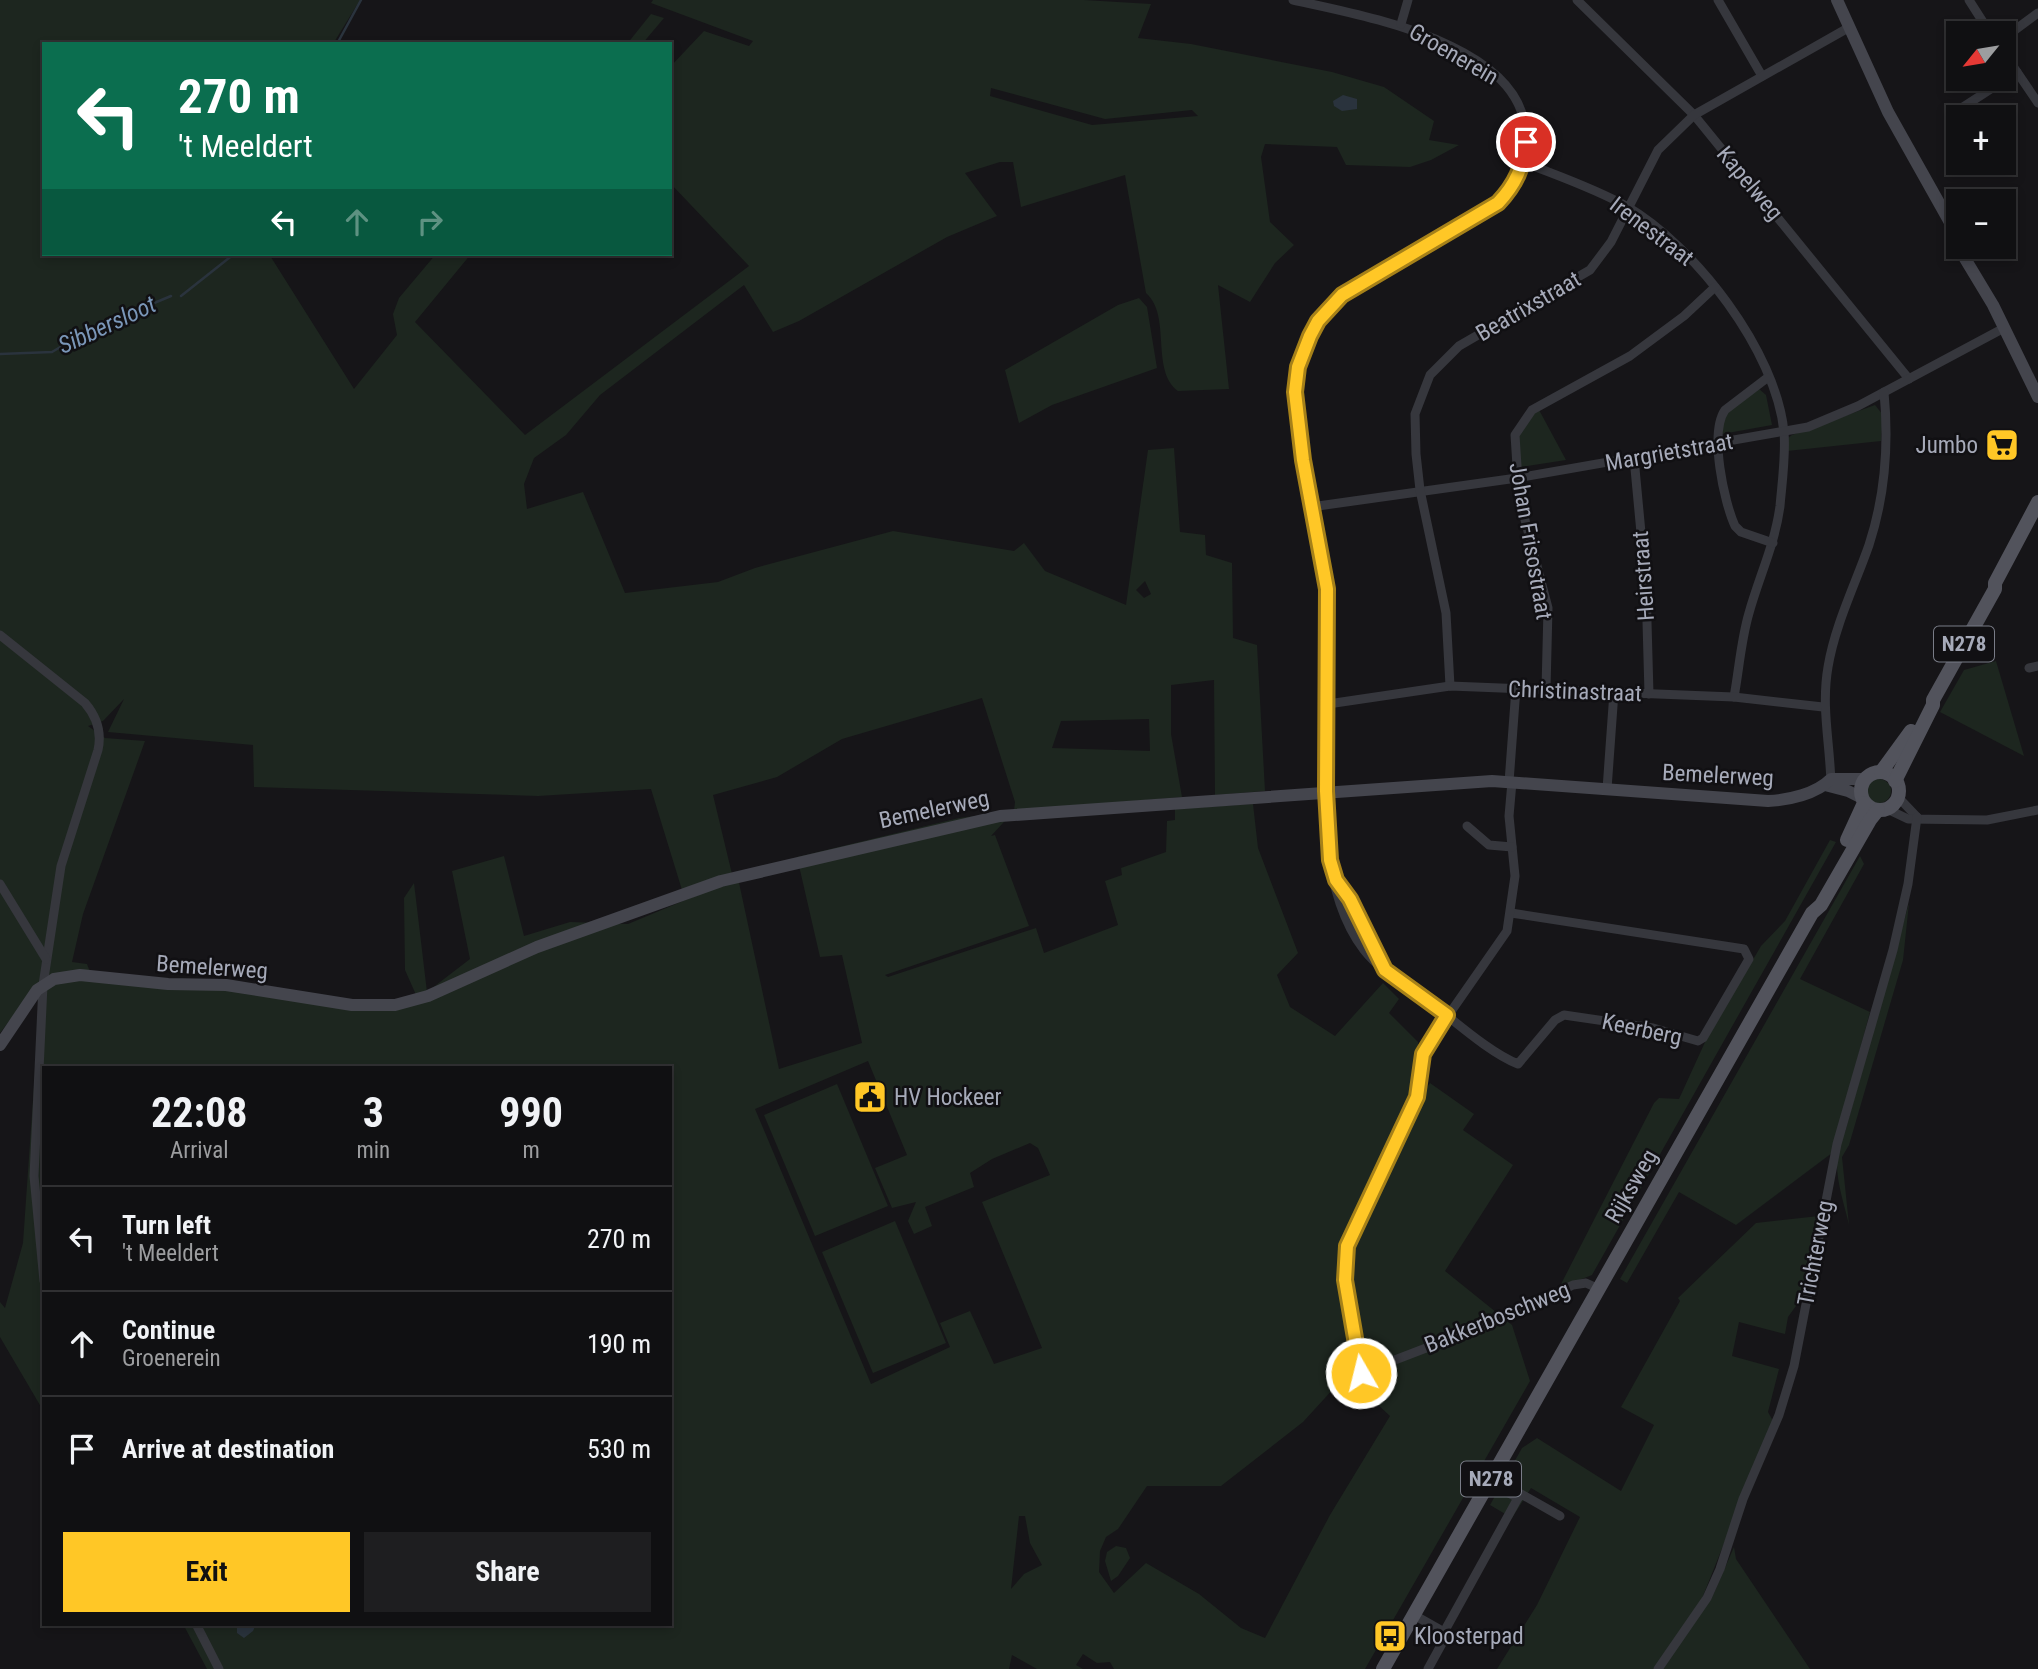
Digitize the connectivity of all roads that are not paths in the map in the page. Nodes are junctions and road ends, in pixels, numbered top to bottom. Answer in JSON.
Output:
{"nodes":[{"id":1,"x":1293,"y":0,"type":"edge"},
{"id":2,"x":1408,"y":0,"type":"edge"},
{"id":3,"x":1577,"y":0,"type":"edge"},
{"id":4,"x":1718,"y":0,"type":"edge"},
{"id":5,"x":1837,"y":0,"type":"edge"},
{"id":6,"x":1969,"y":0,"type":"edge"},
{"id":7,"x":2038,"y":13,"type":"edge"},
{"id":8,"x":1982,"y":21,"type":"edge"},
{"id":9,"x":1401,"y":24,"type":"junction"},
{"id":10,"x":1848,"y":27,"type":"junction"},
{"id":11,"x":2016,"y":29,"type":"edge"},
{"id":12,"x":2017,"y":72,"type":"joint"},
{"id":13,"x":1762,"y":76,"type":"junction"},
{"id":14,"x":2038,"y":103,"type":"edge"},
{"id":15,"x":1967,"y":105,"type":"edge"},
{"id":16,"x":1694,"y":116,"type":"junction"},
{"id":17,"x":1523,"y":162,"type":"junction"},
{"id":18,"x":1629,"y":208,"type":"junction"},
{"id":19,"x":1715,"y":286,"type":"junction"},
{"id":20,"x":2004,"y":328,"type":"junction"},
{"id":21,"x":1767,"y":378,"type":"junction"},
{"id":22,"x":1909,"y":379,"type":"junction"},
{"id":23,"x":1884,"y":392,"type":"junction"},
{"id":24,"x":2038,"y":397,"type":"edge"},
{"id":25,"x":1784,"y":433,"type":"junction"},
{"id":26,"x":1717,"y":444,"type":"junction"},
{"id":27,"x":1634,"y":458,"type":"junction"},
{"id":28,"x":1517,"y":478,"type":"junction"},
{"id":29,"x":1420,"y":489,"type":"junction"},
{"id":30,"x":2038,"y":502,"type":"edge"},
{"id":31,"x":1311,"y":507,"type":"junction"},
{"id":32,"x":2038,"y":520,"type":"edge"},
{"id":33,"x":1773,"y":543,"type":"junction"},
{"id":34,"x":1995,"y":589,"type":"junction"},
{"id":35,"x":0,"y":635,"type":"edge"},
{"id":36,"x":1450,"y":687,"type":"junction"},
{"id":37,"x":1516,"y":688,"type":"junction"},
{"id":38,"x":1546,"y":689,"type":"junction"},
{"id":39,"x":1614,"y":692,"type":"junction"},
{"id":40,"x":1649,"y":694,"type":"junction"},
{"id":41,"x":1734,"y":697,"type":"junction"},
{"id":42,"x":1933,"y":700,"type":"junction"},
{"id":43,"x":1328,"y":704,"type":"junction"},
{"id":44,"x":1824,"y":707,"type":"junction"},
{"id":45,"x":1881,"y":772,"type":"junction"},
{"id":46,"x":1865,"y":779,"type":"junction"},
{"id":47,"x":1895,"y":781,"type":"junction"},
{"id":48,"x":1510,"y":782,"type":"junction"},
{"id":49,"x":1829,"y":783,"type":"junction"},
{"id":50,"x":1607,"y":789,"type":"junction"},
{"id":51,"x":1326,"y":791,"type":"junction"},
{"id":52,"x":1898,"y":797,"type":"junction"},
{"id":53,"x":1863,"y":801,"type":"junction"},
{"id":54,"x":1883,"y":810,"type":"junction"},
{"id":55,"x":2038,"y":810,"type":"edge"},
{"id":56,"x":1917,"y":817,"type":"junction"},
{"id":57,"x":1467,"y":826,"type":"dead end"},
{"id":58,"x":1512,"y":847,"type":"junction"},
{"id":59,"x":0,"y":884,"type":"edge"},
{"id":60,"x":1511,"y":913,"type":"junction"},
{"id":61,"x":1812,"y":913,"type":"junction"},
{"id":62,"x":46,"y":959,"type":"junction"},
{"id":63,"x":43,"y":985,"type":"junction"},
{"id":64,"x":1447,"y":1015,"type":"junction"},
{"id":65,"x":0,"y":1045,"type":"edge"},
{"id":66,"x":42,"y":1260,"type":"edge"},
{"id":67,"x":1599,"y":1289,"type":"junction"},
{"id":68,"x":1489,"y":1482,"type":"junction"},
{"id":69,"x":1518,"y":1498,"type":"junction"},
{"id":70,"x":1560,"y":1516,"type":"dead end"},
{"id":71,"x":1415,"y":1615,"type":"junction"},
{"id":72,"x":196,"y":1626,"type":"edge"},
{"id":73,"x":1444,"y":1632,"type":"junction"},
{"id":74,"x":219,"y":1669,"type":"edge"},
{"id":75,"x":1383,"y":1669,"type":"edge"},
{"id":76,"x":1428,"y":1669,"type":"edge"},
{"id":77,"x":1658,"y":1669,"type":"edge"}],
"edges":[{"from":1,"to":9,"type":"street","name":"Groenerein"},
{"from":2,"to":9,"type":"street"},
{"from":3,"to":16,"type":"street","name":"Kapelweg"},
{"from":4,"to":13,"type":"street"},
{"from":5,"to":10,"type":"street"},
{"from":6,"to":8,"type":"street"},
{"from":7,"to":11,"type":"street"},
{"from":9,"to":17,"type":"street","name":"Groenerein"},
{"from":10,"to":13,"type":"street","name":"Beatrixstraat"},
{"from":10,"to":20,"type":"street"},
{"from":12,"to":14,"type":"street"},
{"from":12,"to":15,"type":"street"},
{"from":13,"to":16,"type":"street","name":"Beatrixstraat"},
{"from":16,"to":18,"type":"street","name":"Beatrixstraat"},
{"from":16,"to":22,"type":"street","name":"Kapelweg"},
{"from":17,"to":18,"type":"street","name":"Irenestraat"},
{"from":17,"to":31,"type":"street","name":"Groenerein"},
{"from":18,"to":19,"type":"street","name":"Irenestraat"},
{"from":18,"to":29,"type":"street","name":"Beatrixstraat"},
{"from":19,"to":21,"type":"street","name":"Irenestraat"},
{"from":19,"to":28,"type":"street","name":"Johan Frisostraat"},
{"from":20,"to":22,"type":"street","name":"Margrietstraat"},
{"from":20,"to":24,"type":"street"},
{"from":21,"to":25,"type":"street","name":"Irenestraat"},
{"from":21,"to":26,"type":"street"},
{"from":22,"to":23,"type":"street","name":"Margrietstraat"},
{"from":23,"to":25,"type":"street","name":"Margrietstraat"},
{"from":23,"to":44,"type":"street"},
{"from":25,"to":26,"type":"street","name":"Margrietstraat"},
{"from":25,"to":33,"type":"street","name":"Irenestraat"},
{"from":26,"to":27,"type":"street","name":"Margrietstraat"},
{"from":26,"to":33,"type":"street"},
{"from":27,"to":28,"type":"street","name":"Margrietstraat"},
{"from":27,"to":40,"type":"street","name":"Heirstraat"},
{"from":28,"to":29,"type":"street","name":"Margrietstraat"},
{"from":28,"to":38,"type":"street","name":"Johan Frisostraat"},
{"from":29,"to":31,"type":"street","name":"Margrietstraat"},
{"from":29,"to":36,"type":"street","name":"Beatrixstraat"},
{"from":30,"to":34,"type":"main road","number":"N278"},
{"from":31,"to":43,"type":"street","name":"Groenerein"},
{"from":32,"to":34,"type":"main road","number":"N278"},
{"from":33,"to":41,"type":"street","name":"Irenestraat"},
{"from":34,"to":42,"type":"main road","number":"N278"},
{"from":35,"to":62,"type":"street"},
{"from":36,"to":37,"type":"street","name":"Christinastraat"},
{"from":36,"to":43,"type":"street","name":"Christinastraat"},
{"from":37,"to":38,"type":"street","name":"Christinastraat"},
{"from":37,"to":48,"type":"street"},
{"from":38,"to":39,"type":"street","name":"Christinastraat"},
{"from":39,"to":40,"type":"street","name":"Christinastraat"},
{"from":39,"to":50,"type":"street"},
{"from":40,"to":41,"type":"street","name":"Christinastraat"},
{"from":41,"to":44,"type":"street","name":"Christinastraat"},
{"from":42,"to":45,"type":"main road","number":"N278"},
{"from":42,"to":47,"type":"main road","number":"N278"},
{"from":43,"to":51,"type":"street","name":"Groenerein"},
{"from":44,"to":49,"type":"street"},
{"from":45,"to":46,"type":"main road","number":"N278"},
{"from":45,"to":47,"type":"main road"},
{"from":46,"to":49,"type":"street","name":"Bemelerweg"},
{"from":46,"to":53,"type":"main road","number":"N278"},
{"from":47,"to":52,"type":"main road"},
{"from":48,"to":50,"type":"street","name":"Bemelerweg"},
{"from":48,"to":51,"type":"street","name":"Bemelerweg"},
{"from":48,"to":58,"type":"street","name":"Bakkerboschweg"},
{"from":49,"to":50,"type":"street","name":"Bemelerweg"},
{"from":49,"to":53,"type":"street"},
{"from":51,"to":63,"type":"street","name":"Bemelerweg"},
{"from":51,"to":64,"type":"street","name":"Groenerein"},
{"from":52,"to":54,"type":"main road","number":"N278"},
{"from":52,"to":56,"type":"street"},
{"from":53,"to":54,"type":"main road"},
{"from":53,"to":61,"type":"main road","name":"Rijksweg","number":"N278"},
{"from":54,"to":56,"type":"street"},
{"from":54,"to":61,"type":"main road","name":"Rijksweg","number":"N278"},
{"from":55,"to":56,"type":"street"},
{"from":56,"to":77,"type":"street","name":"Trichterweg"},
{"from":57,"to":58,"type":"street"},
{"from":58,"to":60,"type":"street","name":"Bakkerboschweg"},
{"from":59,"to":62,"type":"street"},
{"from":60,"to":64,"type":"street","name":"Bakkerboschweg"},
{"from":60,"to":64,"type":"street","name":"Keerberg"},
{"from":61,"to":67,"type":"main road","name":"Rijksweg","number":"N278"},
{"from":62,"to":63,"type":"street"},
{"from":63,"to":65,"type":"street"},
{"from":63,"to":66,"type":"street"},
{"from":64,"to":67,"type":"street","name":"Bakkerboschweg"},
{"from":67,"to":68,"type":"main road","name":"Rijksweg","number":"N278"},
{"from":68,"to":69,"type":"street"},
{"from":68,"to":71,"type":"main road","name":"Rijksweg","number":"N278"},
{"from":69,"to":70,"type":"street"},
{"from":69,"to":73,"type":"street"},
{"from":71,"to":73,"type":"street"},
{"from":71,"to":75,"type":"main road","name":"Rijksweg","number":"N278"},
{"from":72,"to":74,"type":"street"},
{"from":73,"to":76,"type":"street"}]}
